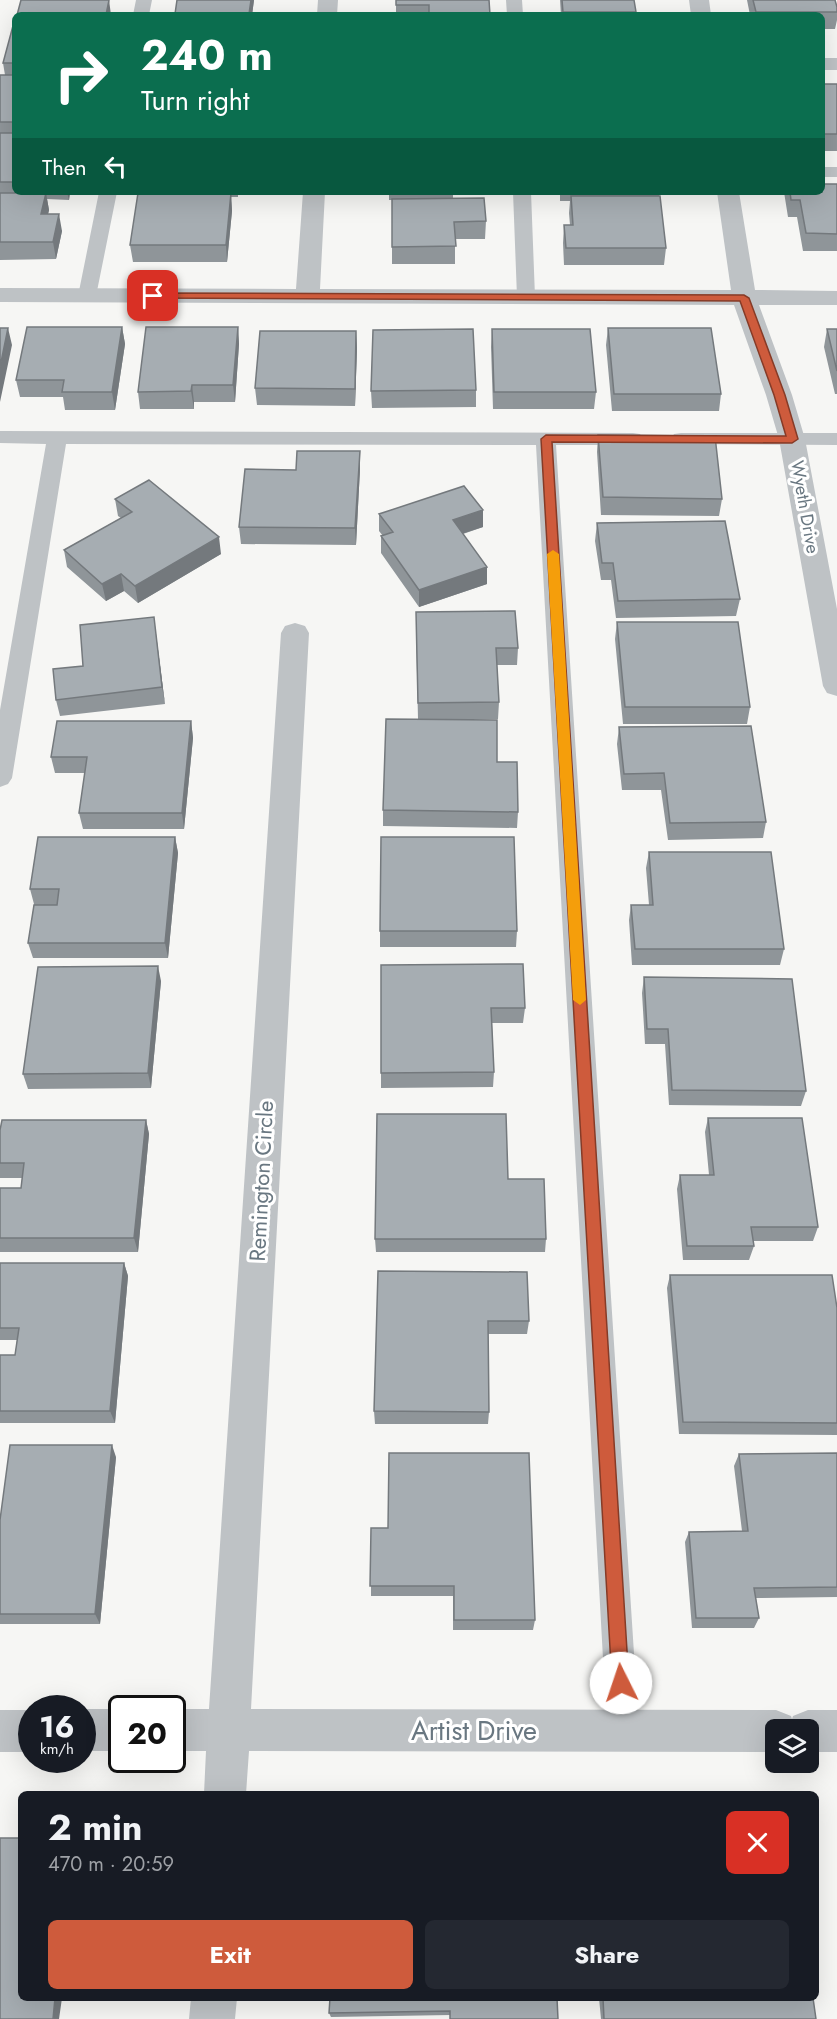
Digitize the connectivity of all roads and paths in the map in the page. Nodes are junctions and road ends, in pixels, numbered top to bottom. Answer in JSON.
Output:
{"nodes":[{"id":1,"x":107,"y":195,"type":"edge"},
{"id":2,"x":314,"y":195,"type":"edge"},
{"id":3,"x":522,"y":195,"type":"edge"},
{"id":4,"x":728,"y":195,"type":"edge"},
{"id":5,"x":0,"y":295,"type":"edge"},
{"id":6,"x":87,"y":296,"type":"junction"},
{"id":7,"x":307,"y":297,"type":"junction"},
{"id":8,"x":526,"y":297,"type":"junction"},
{"id":9,"x":744,"y":298,"type":"junction"},
{"id":10,"x":837,"y":298,"type":"edge"},
{"id":11,"x":0,"y":437,"type":"edge"},
{"id":12,"x":57,"y":437,"type":"junction"},
{"id":13,"x":546,"y":439,"type":"junction"},
{"id":14,"x":792,"y":439,"type":"junction"},
{"id":15,"x":837,"y":439,"type":"edge"},
{"id":16,"x":830,"y":609,"type":"edge"},
{"id":17,"x":295,"y":633,"type":"dead end"},
{"id":18,"x":837,"y":686,"type":"edge"},
{"id":19,"x":0,"y":778,"type":"edge"},
{"id":20,"x":186,"y":1730,"type":"edge"},
{"id":21,"x":228,"y":1730,"type":"junction"},
{"id":22,"x":0,"y":1731,"type":"edge"},
{"id":23,"x":18,"y":1731,"type":"edge"},
{"id":24,"x":623,"y":1731,"type":"junction"},
{"id":25,"x":765,"y":1731,"type":"edge"},
{"id":26,"x":819,"y":1731,"type":"edge"},
{"id":27,"x":837,"y":1731,"type":"edge"},
{"id":28,"x":225,"y":1791,"type":"edge"},
{"id":29,"x":214,"y":2001,"type":"edge"},
{"id":30,"x":212,"y":2019,"type":"edge"}],
"edges":[{"from":1,"to":6,"type":"lane"},
{"from":2,"to":7,"type":"street"},
{"from":3,"to":8,"type":"lane"},
{"from":4,"to":9,"type":"street","name":"Wyeth Drive"},
{"from":5,"to":6,"type":"street"},
{"from":6,"to":7,"type":"street"},
{"from":7,"to":8,"type":"street"},
{"from":8,"to":9,"type":"street"},
{"from":9,"to":10,"type":"street"},
{"from":9,"to":14,"type":"street","name":"Wyeth Drive"},
{"from":11,"to":12,"type":"lane"},
{"from":12,"to":13,"type":"lane"},
{"from":12,"to":19,"type":"lane"},
{"from":13,"to":14,"type":"lane"},
{"from":13,"to":24,"type":"lane"},
{"from":14,"to":15,"type":"lane"},
{"from":14,"to":16,"type":"street","name":"Wyeth Drive"},
{"from":16,"to":18,"type":"street","name":"Wyeth Drive"},
{"from":17,"to":21,"type":"street","name":"Remington Circle"},
{"from":20,"to":21,"type":"street","name":"Artist Drive"},
{"from":21,"to":24,"type":"street","name":"Artist Drive"},
{"from":21,"to":28,"type":"street","name":"Remington Circle"},
{"from":22,"to":23,"type":"street"},
{"from":24,"to":25,"type":"street","name":"Artist Drive"},
{"from":26,"to":27,"type":"street"},
{"from":29,"to":30,"type":"street"}]}
